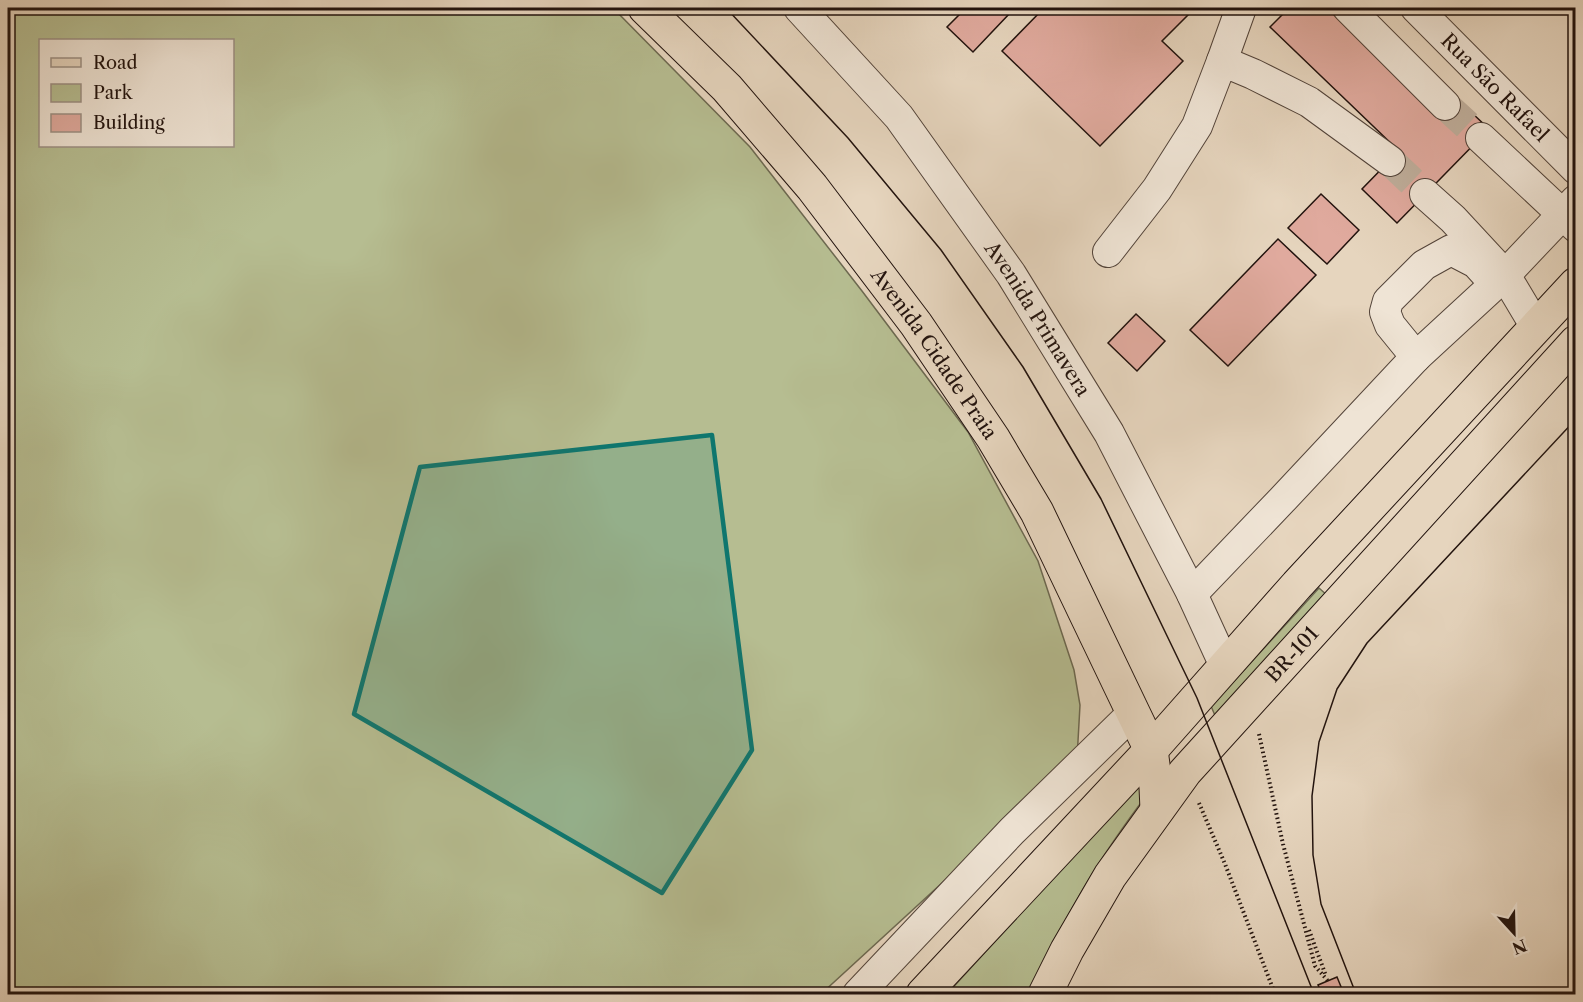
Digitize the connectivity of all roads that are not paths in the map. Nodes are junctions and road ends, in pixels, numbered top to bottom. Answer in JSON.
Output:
{"nodes":[{"id":1,"x":645,"y":8,"type":"edge"},
{"id":2,"x":799,"y":8,"type":"edge"},
{"id":3,"x":1241,"y":8,"type":"edge"},
{"id":4,"x":1348,"y":8,"type":"edge"},
{"id":5,"x":1416,"y":8,"type":"edge"},
{"id":6,"x":1222,"y":62,"type":"junction"},
{"id":7,"x":1445,"y":105,"type":"tunnel mouth"},
{"id":8,"x":1481,"y":138,"type":"tunnel mouth"},
{"id":9,"x":1390,"y":161,"type":"tunnel mouth"},
{"id":10,"x":1575,"y":169,"type":"edge"},
{"id":11,"x":1425,"y":194,"type":"tunnel mouth"},
{"id":12,"x":1571,"y":214,"type":"edge"},
{"id":13,"x":1108,"y":252,"type":"dead end"},
{"id":14,"x":1500,"y":279,"type":"junction"},
{"id":15,"x":1575,"y":284,"type":"edge"},
{"id":16,"x":1536,"y":327,"type":"junction"},
{"id":17,"x":1575,"y":342,"type":"edge"},
{"id":18,"x":1416,"y":357,"type":"junction"},
{"id":19,"x":1192,"y":594,"type":"junction"},
{"id":20,"x":1225,"y":666,"type":"junction"},
{"id":21,"x":1133,"y":713,"type":"junction"},
{"id":22,"x":1150,"y":750,"type":"junction"},
{"id":23,"x":1156,"y":810,"type":"junction"},
{"id":24,"x":858,"y":994,"type":"edge"},
{"id":25,"x":923,"y":994,"type":"edge"},
{"id":26,"x":1046,"y":994,"type":"edge"}],
"edges":[{"from":1,"to":21,"type":"main road","name":"Avenida Cidade Praia"},
{"from":2,"to":19,"type":"street","name":"Avenida Primavera"},
{"from":3,"to":6,"type":"street"},
{"from":4,"to":7,"type":"street"},
{"from":5,"to":10,"type":"street","name":"Rua São Rafael"},
{"from":6,"to":9,"type":"street"},
{"from":6,"to":13,"type":"street"},
{"from":8,"to":12,"type":"street"},
{"from":11,"to":14,"type":"street"},
{"from":12,"to":14,"type":"street"},
{"from":14,"to":16,"type":"street"},
{"from":14,"to":18,"type":"street"},
{"from":14,"to":18,"type":"street"},
{"from":15,"to":16,"type":"main road","number":"BR-101"},
{"from":16,"to":20,"type":"main road","number":"BR-101"},
{"from":17,"to":23,"type":"main road","name":"BR-101","number":"BR-101"},
{"from":18,"to":19,"type":"street"},
{"from":19,"to":20,"type":"street","name":"Avenida Primavera"},
{"from":20,"to":22,"type":"main road","number":"BR-101"},
{"from":21,"to":22,"type":"main road","name":"Avenida Cidade Praia"},
{"from":21,"to":24,"type":"street"},
{"from":22,"to":23,"type":"main road","name":"Avenida Cidade Praia"},
{"from":22,"to":25,"type":"main road","number":"BR-101"},
{"from":23,"to":26,"type":"main road","name":"BR-101","number":"BR-101"}]}
